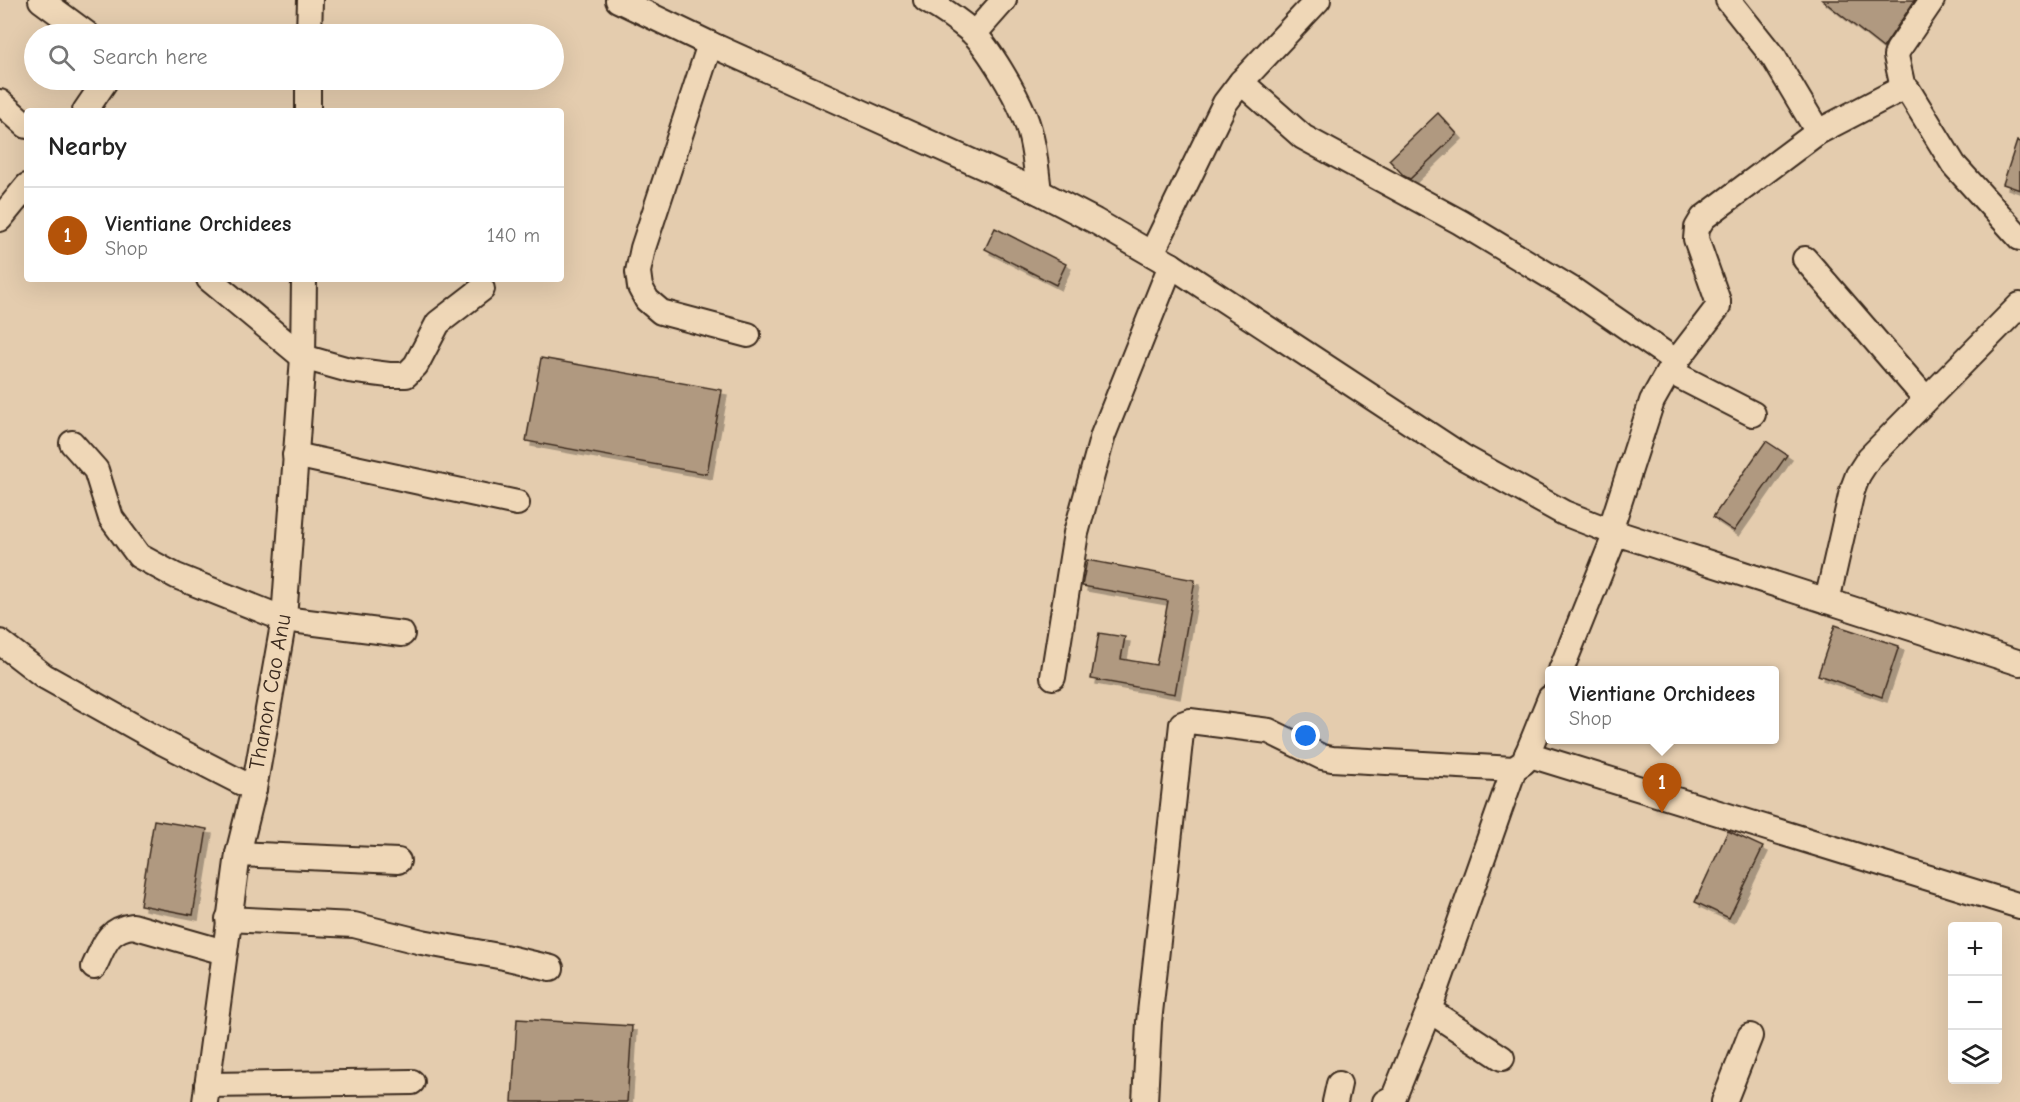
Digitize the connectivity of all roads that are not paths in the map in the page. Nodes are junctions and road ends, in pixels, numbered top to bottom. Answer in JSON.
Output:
{"nodes":[{"id":1,"x":41,"y":0,"type":"edge"},
{"id":2,"x":310,"y":0,"type":"edge"},
{"id":3,"x":618,"y":0,"type":"edge"},
{"id":4,"x":926,"y":0,"type":"edge"},
{"id":5,"x":1004,"y":0,"type":"edge"},
{"id":6,"x":1318,"y":0,"type":"edge"},
{"id":7,"x":1728,"y":0,"type":"edge"},
{"id":8,"x":1932,"y":0,"type":"edge"},
{"id":9,"x":73,"y":24,"type":"edge"},
{"id":10,"x":309,"y":24,"type":"edge"},
{"id":11,"x":974,"y":34,"type":"junction"},
{"id":12,"x":710,"y":44,"type":"junction"},
{"id":13,"x":1241,"y":82,"type":"junction"},
{"id":14,"x":1903,"y":88,"type":"junction"},
{"id":15,"x":99,"y":90,"type":"edge"},
{"id":16,"x":308,"y":90,"type":"edge"},
{"id":17,"x":0,"y":102,"type":"edge"},
{"id":18,"x":87,"y":108,"type":"edge"},
{"id":19,"x":308,"y":108,"type":"edge"},
{"id":20,"x":24,"y":123,"type":"edge"},
{"id":21,"x":1818,"y":132,"type":"junction"},
{"id":22,"x":24,"y":190,"type":"edge"},
{"id":23,"x":1039,"y":192,"type":"junction"},
{"id":24,"x":0,"y":219,"type":"edge"},
{"id":25,"x":2020,"y":238,"type":"edge"},
{"id":26,"x":1805,"y":258,"type":"dead end"},
{"id":27,"x":1161,"y":259,"type":"junction"},
{"id":28,"x":213,"y":282,"type":"edge"},
{"id":29,"x":304,"y":282,"type":"edge"},
{"id":30,"x":482,"y":289,"type":"dead end"},
{"id":31,"x":2020,"y":305,"type":"edge"},
{"id":32,"x":748,"y":335,"type":"dead end"},
{"id":33,"x":303,"y":357,"type":"junction"},
{"id":34,"x":1673,"y":366,"type":"junction"},
{"id":35,"x":1926,"y":399,"type":"junction"},
{"id":36,"x":1753,"y":414,"type":"dead end"},
{"id":37,"x":72,"y":443,"type":"dead end"},
{"id":38,"x":295,"y":455,"type":"junction"},
{"id":39,"x":517,"y":503,"type":"dead end"},
{"id":40,"x":1613,"y":532,"type":"junction"},
{"id":41,"x":1827,"y":602,"type":"junction"},
{"id":42,"x":284,"y":618,"type":"junction"},
{"id":43,"x":402,"y":634,"type":"dead end"},
{"id":44,"x":0,"y":642,"type":"edge"},
{"id":45,"x":2020,"y":663,"type":"edge"},
{"id":46,"x":1563,"y":666,"type":"edge"},
{"id":47,"x":1053,"y":677,"type":"dead end"},
{"id":48,"x":1545,"y":709,"type":"edge"},
{"id":49,"x":1520,"y":762,"type":"junction"},
{"id":50,"x":254,"y":789,"type":"junction"},
{"id":51,"x":238,"y":854,"type":"junction"},
{"id":52,"x":398,"y":861,"type":"dead end"},
{"id":53,"x":2020,"y":906,"type":"edge"},
{"id":54,"x":228,"y":919,"type":"junction"},
{"id":55,"x":224,"y":952,"type":"junction"},
{"id":56,"x":94,"y":967,"type":"dead end"},
{"id":57,"x":551,"y":968,"type":"dead end"},
{"id":58,"x":1429,"y":1010,"type":"junction"},
{"id":59,"x":1749,"y":1036,"type":"dead end"},
{"id":60,"x":1502,"y":1058,"type":"dead end"},
{"id":61,"x":412,"y":1082,"type":"dead end"},
{"id":62,"x":206,"y":1093,"type":"edge"},
{"id":63,"x":1145,"y":1102,"type":"edge"},
{"id":64,"x":1385,"y":1102,"type":"edge"},
{"id":65,"x":1724,"y":1102,"type":"edge"}],
"edges":[{"from":1,"to":9,"type":"street"},
{"from":2,"to":10,"type":"street"},
{"from":3,"to":12,"type":"street"},
{"from":4,"to":11,"type":"street"},
{"from":5,"to":11,"type":"street"},
{"from":6,"to":13,"type":"street"},
{"from":7,"to":21,"type":"street"},
{"from":8,"to":14,"type":"street"},
{"from":11,"to":23,"type":"street"},
{"from":12,"to":23,"type":"street"},
{"from":12,"to":32,"type":"street"},
{"from":13,"to":27,"type":"street"},
{"from":13,"to":34,"type":"street"},
{"from":14,"to":21,"type":"street"},
{"from":14,"to":25,"type":"street"},
{"from":15,"to":18,"type":"street"},
{"from":16,"to":19,"type":"street"},
{"from":17,"to":20,"type":"street"},
{"from":21,"to":34,"type":"street"},
{"from":22,"to":24,"type":"street"},
{"from":23,"to":27,"type":"street"},
{"from":26,"to":35,"type":"street"},
{"from":27,"to":40,"type":"street"},
{"from":27,"to":47,"type":"street"},
{"from":28,"to":33,"type":"street"},
{"from":29,"to":33,"type":"street","name":"Thanon Cao Anu"},
{"from":30,"to":33,"type":"street"},
{"from":31,"to":35,"type":"street"},
{"from":33,"to":38,"type":"street","name":"Thanon Cao Anu"},
{"from":34,"to":36,"type":"street"},
{"from":34,"to":40,"type":"street"},
{"from":35,"to":41,"type":"street"},
{"from":37,"to":42,"type":"street"},
{"from":38,"to":39,"type":"street"},
{"from":38,"to":42,"type":"street","name":"Thanon Cao Anu"},
{"from":40,"to":41,"type":"street"},
{"from":40,"to":46,"type":"street"},
{"from":41,"to":45,"type":"street"},
{"from":42,"to":43,"type":"street"},
{"from":42,"to":50,"type":"street","name":"Thanon Cao Anu"},
{"from":44,"to":50,"type":"street"},
{"from":48,"to":49,"type":"street"},
{"from":49,"to":53,"type":"street"},
{"from":49,"to":58,"type":"street"},
{"from":49,"to":63,"type":"street"},
{"from":50,"to":51,"type":"street","name":"Thanon Cao Anu"},
{"from":51,"to":52,"type":"street"},
{"from":51,"to":54,"type":"street","name":"Thanon Cao Anu"},
{"from":54,"to":55,"type":"street","name":"Thanon Cao Anu"},
{"from":54,"to":57,"type":"street"},
{"from":55,"to":56,"type":"street"},
{"from":55,"to":62,"type":"street","name":"Thanon Cao Anu"},
{"from":58,"to":60,"type":"street"},
{"from":58,"to":64,"type":"street"},
{"from":59,"to":65,"type":"street"},
{"from":61,"to":62,"type":"street"}]}
